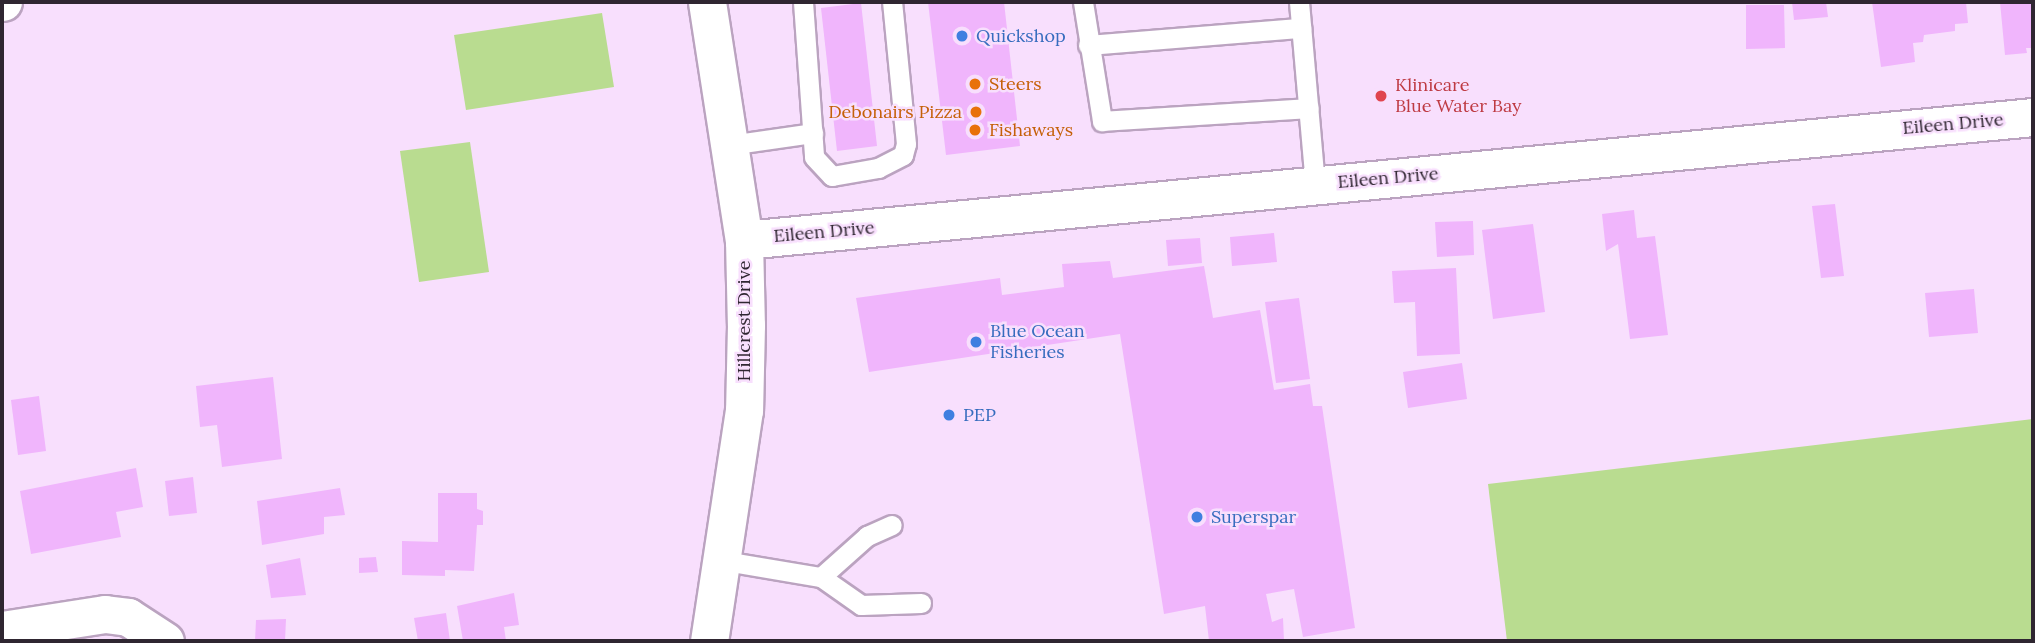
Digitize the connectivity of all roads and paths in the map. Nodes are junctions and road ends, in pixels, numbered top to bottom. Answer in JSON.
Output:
{"nodes":[{"id":1,"x":707,"y":2,"type":"edge"},
{"id":2,"x":803,"y":2,"type":"edge"},
{"id":3,"x":892,"y":2,"type":"edge"},
{"id":4,"x":1083,"y":2,"type":"edge"},
{"id":5,"x":1299,"y":2,"type":"edge"},
{"id":6,"x":1301,"y":27,"type":"junction"},
{"id":7,"x":1088,"y":45,"type":"junction"},
{"id":8,"x":1309,"y":108,"type":"junction"},
{"id":9,"x":2033,"y":117,"type":"edge"},
{"id":10,"x":813,"y":133,"type":"junction"},
{"id":11,"x":729,"y":145,"type":"junction"},
{"id":12,"x":1315,"y":185,"type":"junction"},
{"id":13,"x":744,"y":240,"type":"junction"},
{"id":14,"x":892,"y":525,"type":"dead end"},
{"id":15,"x":725,"y":561,"type":"junction"},
{"id":16,"x":821,"y":577,"type":"junction"},
{"id":17,"x":921,"y":603,"type":"dead end"},
{"id":18,"x":2,"y":630,"type":"edge"},
{"id":19,"x":166,"y":641,"type":"edge"},
{"id":20,"x":709,"y":641,"type":"edge"}],
"edges":[{"from":1,"to":11,"type":"street","name":"Hillcrest Drive"},
{"from":2,"to":10,"type":"lane"},
{"from":3,"to":10,"type":"lane"},
{"from":4,"to":7,"type":"lane"},
{"from":5,"to":6,"type":"lane"},
{"from":6,"to":7,"type":"lane"},
{"from":6,"to":8,"type":"lane"},
{"from":7,"to":8,"type":"lane"},
{"from":8,"to":12,"type":"lane"},
{"from":9,"to":12,"type":"street","name":"Eileen Drive"},
{"from":10,"to":11,"type":"lane"},
{"from":11,"to":13,"type":"street","name":"Hillcrest Drive"},
{"from":12,"to":13,"type":"street","name":"Eileen Drive"},
{"from":13,"to":15,"type":"street","name":"Hillcrest Drive"},
{"from":14,"to":16,"type":"lane"},
{"from":15,"to":16,"type":"lane"},
{"from":15,"to":20,"type":"street","name":"Hillcrest Drive"},
{"from":16,"to":17,"type":"lane"},
{"from":18,"to":19,"type":"street"}]}
